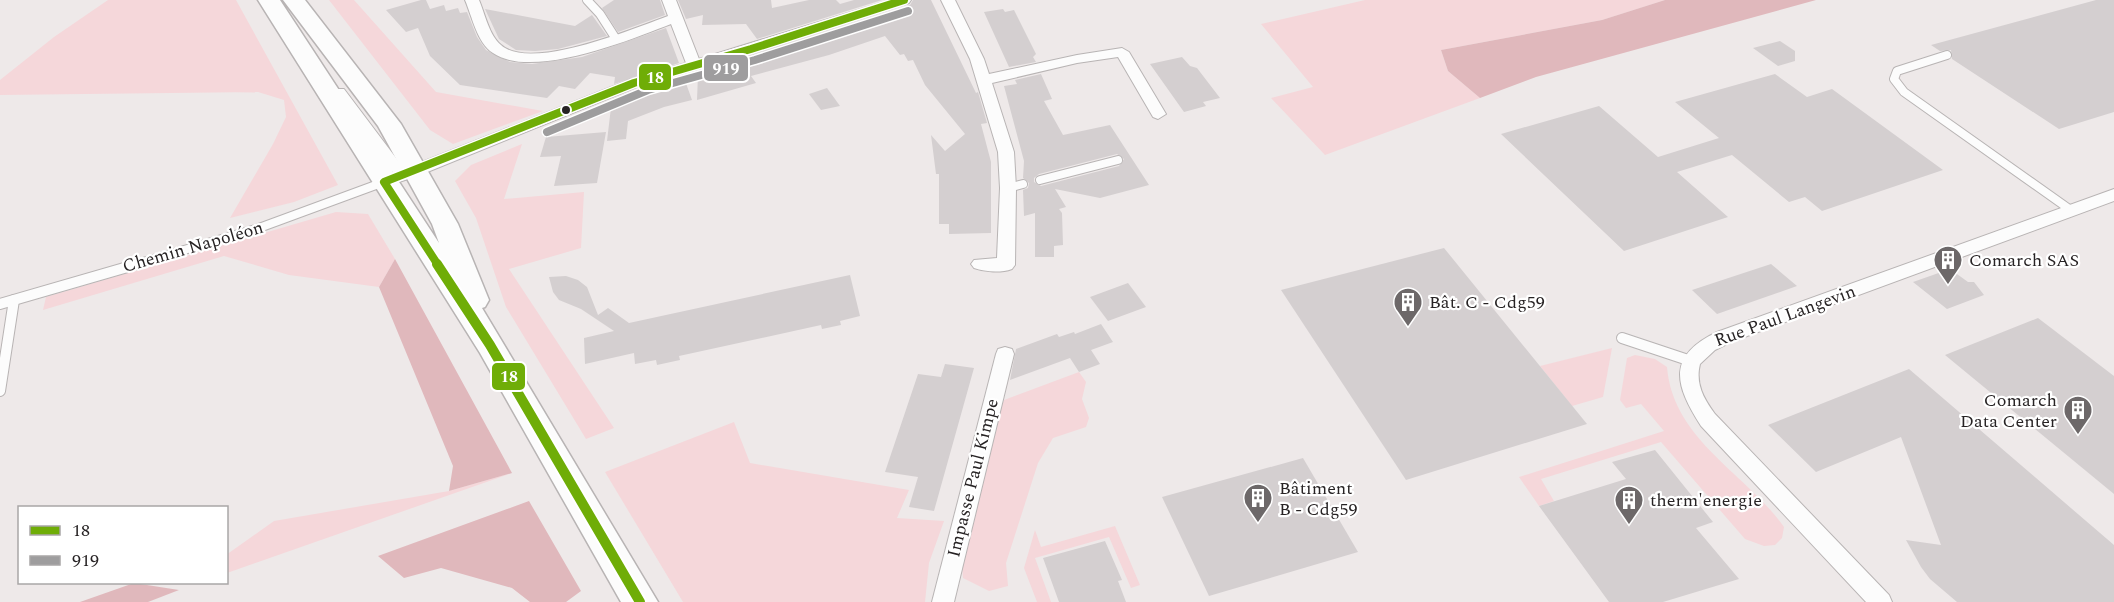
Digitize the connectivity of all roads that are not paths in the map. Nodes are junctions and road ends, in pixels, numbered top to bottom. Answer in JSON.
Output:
{"nodes":[{"id":1,"x":472,"y":0,"type":"edge"},
{"id":2,"x":587,"y":0,"type":"edge"},
{"id":3,"x":669,"y":0,"type":"edge"},
{"id":4,"x":904,"y":0,"type":"edge"},
{"id":5,"x":948,"y":0,"type":"edge"},
{"id":6,"x":281,"y":6,"type":"edge"},
{"id":7,"x":676,"y":18,"type":"junction"},
{"id":8,"x":616,"y":39,"type":"junction"},
{"id":9,"x":1947,"y":55,"type":"dead end"},
{"id":10,"x":694,"y":65,"type":"junction"},
{"id":11,"x":984,"y":80,"type":"junction"},
{"id":12,"x":1158,"y":114,"type":"dead end"},
{"id":13,"x":1118,"y":160,"type":"dead end"},
{"id":14,"x":416,"y":170,"type":"junction"},
{"id":15,"x":1040,"y":180,"type":"dead end"},
{"id":16,"x":384,"y":182,"type":"junction"},
{"id":17,"x":2114,"y":195,"type":"edge"},
{"id":18,"x":2072,"y":211,"type":"junction"},
{"id":19,"x":981,"y":264,"type":"dead end"},
{"id":20,"x":14,"y":300,"type":"junction"},
{"id":21,"x":0,"y":304,"type":"edge"},
{"id":22,"x":1622,"y":338,"type":"dead end"},
{"id":23,"x":490,"y":345,"type":"junction"},
{"id":24,"x":1005,"y":354,"type":"dead end"},
{"id":25,"x":1691,"y":361,"type":"junction"},
{"id":26,"x":0,"y":391,"type":"edge"},
{"id":27,"x":640,"y":602,"type":"edge"},
{"id":28,"x":943,"y":602,"type":"edge"},
{"id":29,"x":1881,"y":602,"type":"edge"}],
"edges":[{"from":1,"to":8,"type":"street"},
{"from":2,"to":8,"type":"lane"},
{"from":3,"to":7,"type":"street"},
{"from":4,"to":10,"type":"street"},
{"from":5,"to":11,"type":"street"},
{"from":6,"to":14,"type":"main road"},
{"from":6,"to":14,"type":"street"},
{"from":6,"to":16,"type":"main road"},
{"from":7,"to":8,"type":"street"},
{"from":7,"to":10,"type":"street"},
{"from":9,"to":18,"type":"lane"},
{"from":10,"to":14,"type":"street"},
{"from":11,"to":12,"type":"street"},
{"from":11,"to":19,"type":"street"},
{"from":13,"to":15,"type":"lane"},
{"from":14,"to":16,"type":"street"},
{"from":14,"to":23,"type":"main road"},
{"from":16,"to":20,"type":"lane","name":"Chemin Napoléon"},
{"from":16,"to":23,"type":"main road"},
{"from":17,"to":18,"type":"street","name":"Rue Paul Langevin"},
{"from":18,"to":25,"type":"street","name":"Rue Paul Langevin"},
{"from":20,"to":21,"type":"lane","name":"Chemin Napoléon"},
{"from":20,"to":26,"type":"lane"},
{"from":22,"to":25,"type":"lane"},
{"from":23,"to":27,"type":"main road"},
{"from":24,"to":28,"type":"street","name":"Impasse Paul Kimpe"},
{"from":25,"to":29,"type":"street"}]}
